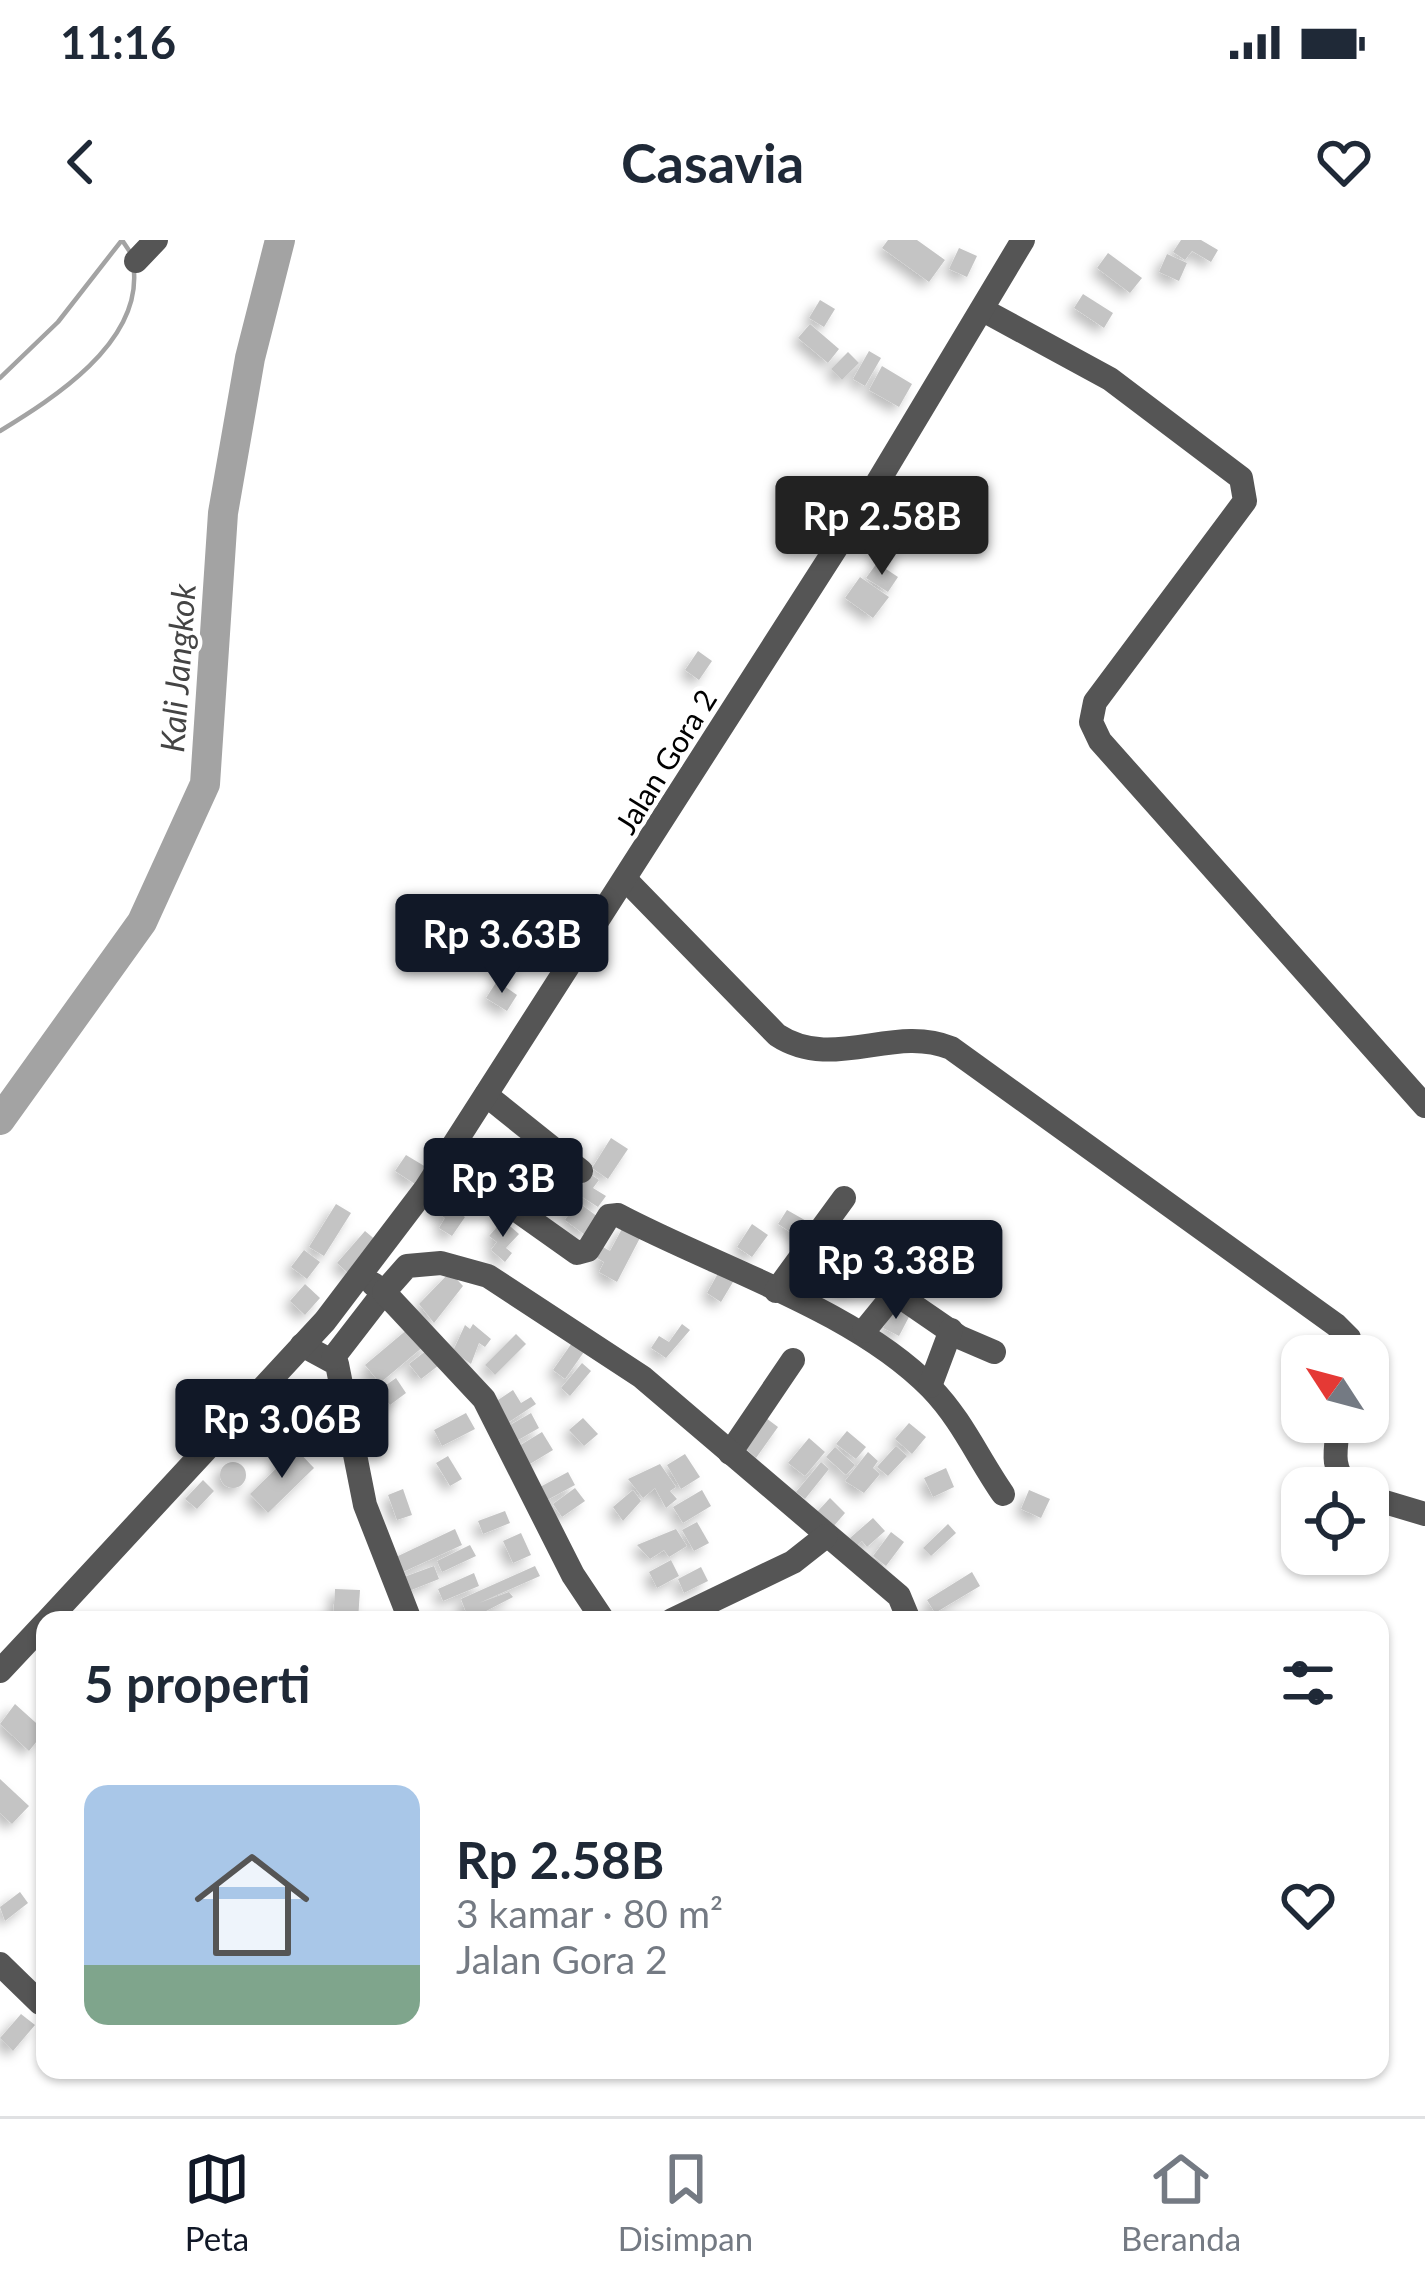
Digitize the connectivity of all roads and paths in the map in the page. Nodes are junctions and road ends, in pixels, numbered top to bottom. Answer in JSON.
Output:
{"nodes":[{"id":1,"x":156,"y":240,"type":"edge"},
{"id":2,"x":1023,"y":240,"type":"edge"},
{"id":3,"x":136,"y":261,"type":"dead end"},
{"id":4,"x":983,"y":310,"type":"junction"},
{"id":5,"x":626,"y":880,"type":"junction"},
{"id":6,"x":487,"y":1096,"type":"junction"},
{"id":7,"x":1425,"y":1106,"type":"edge"},
{"id":8,"x":448,"y":1155,"type":"junction"},
{"id":9,"x":581,"y":1171,"type":"dead end"},
{"id":10,"x":844,"y":1198,"type":"dead end"},
{"id":11,"x":361,"y":1276,"type":"junction"},
{"id":12,"x":384,"y":1292,"type":"junction"},
{"id":13,"x":776,"y":1292,"type":"junction"},
{"id":14,"x":951,"y":1330,"type":"junction"},
{"id":15,"x":864,"y":1331,"type":"junction"},
{"id":16,"x":1345,"y":1335,"type":"edge"},
{"id":17,"x":302,"y":1345,"type":"junction"},
{"id":18,"x":994,"y":1352,"type":"dead end"},
{"id":19,"x":333,"y":1358,"type":"junction"},
{"id":20,"x":793,"y":1360,"type":"dead end"},
{"id":21,"x":929,"y":1386,"type":"junction"},
{"id":22,"x":730,"y":1453,"type":"junction"},
{"id":23,"x":1003,"y":1494,"type":"dead end"},
{"id":24,"x":1389,"y":1503,"type":"edge"},
{"id":25,"x":1425,"y":1514,"type":"edge"},
{"id":26,"x":826,"y":1536,"type":"junction"},
{"id":27,"x":56,"y":1611,"type":"edge"},
{"id":28,"x":406,"y":1611,"type":"edge"},
{"id":29,"x":597,"y":1611,"type":"edge"},
{"id":30,"x":691,"y":1611,"type":"edge"},
{"id":31,"x":907,"y":1611,"type":"edge"},
{"id":32,"x":36,"y":1633,"type":"edge"},
{"id":33,"x":0,"y":1671,"type":"edge"},
{"id":34,"x":0,"y":1964,"type":"edge"},
{"id":35,"x":36,"y":1999,"type":"edge"}],
"edges":[{"from":1,"to":3,"type":"street"},
{"from":2,"to":4,"type":"street","name":"Jalan Gora 2"},
{"from":4,"to":5,"type":"street","name":"Jalan Gora 2"},
{"from":4,"to":7,"type":"street"},
{"from":5,"to":6,"type":"street","name":"Jalan Gora 2"},
{"from":5,"to":16,"type":"street"},
{"from":6,"to":8,"type":"street","name":"Jalan Gora 2"},
{"from":6,"to":9,"type":"street"},
{"from":8,"to":11,"type":"street","name":"Jalan Gora 2"},
{"from":8,"to":13,"type":"street"},
{"from":10,"to":13,"type":"street"},
{"from":11,"to":12,"type":"street"},
{"from":11,"to":17,"type":"street","name":"Jalan Gora 2"},
{"from":12,"to":19,"type":"street"},
{"from":12,"to":22,"type":"street"},
{"from":12,"to":29,"type":"street"},
{"from":13,"to":15,"type":"street"},
{"from":14,"to":15,"type":"street"},
{"from":14,"to":18,"type":"street"},
{"from":14,"to":21,"type":"street"},
{"from":15,"to":21,"type":"street"},
{"from":17,"to":19,"type":"street"},
{"from":17,"to":27,"type":"street","name":"Jalan Gora 2"},
{"from":19,"to":28,"type":"street"},
{"from":20,"to":22,"type":"street"},
{"from":21,"to":23,"type":"street"},
{"from":22,"to":26,"type":"street"},
{"from":24,"to":25,"type":"street"},
{"from":26,"to":30,"type":"street"},
{"from":26,"to":31,"type":"street"},
{"from":32,"to":33,"type":"street","name":"Jalan Gora 2"},
{"from":34,"to":35,"type":"street"}]}
